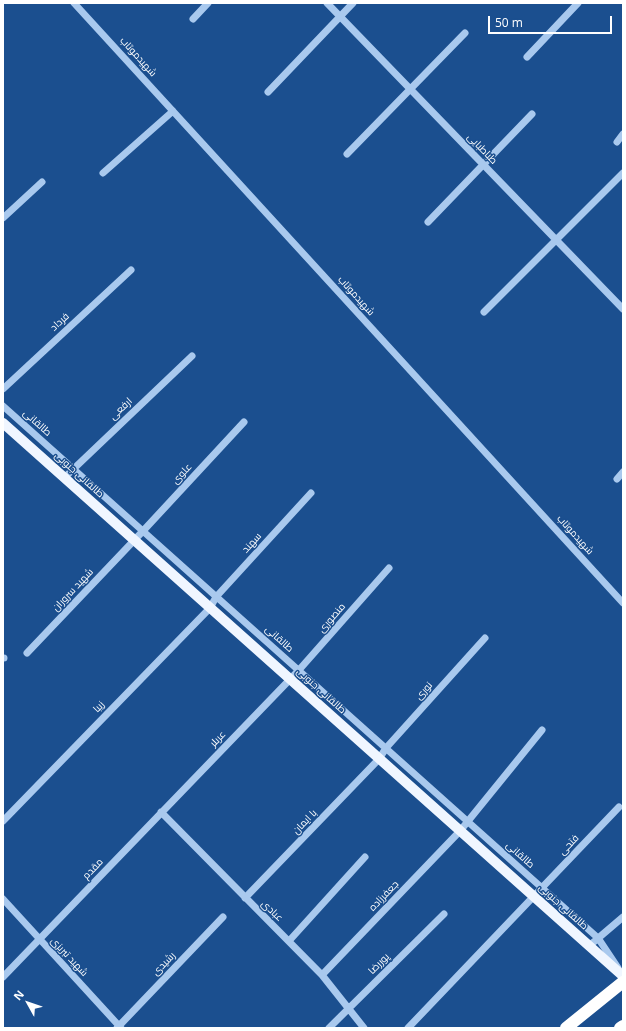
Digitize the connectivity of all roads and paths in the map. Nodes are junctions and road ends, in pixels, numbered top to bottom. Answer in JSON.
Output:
{"nodes":[{"id":1,"x":74,"y":3,"type":"edge"},
{"id":2,"x":208,"y":3,"type":"edge"},
{"id":3,"x":327,"y":3,"type":"edge"},
{"id":4,"x":353,"y":3,"type":"edge"},
{"id":5,"x":578,"y":3,"type":"edge"},
{"id":6,"x":340,"y":17,"type":"junction"},
{"id":7,"x":193,"y":19,"type":"dead end"},
{"id":8,"x":465,"y":33,"type":"dead end"},
{"id":9,"x":527,"y":57,"type":"dead end"},
{"id":10,"x":410,"y":90,"type":"junction"},
{"id":11,"x":268,"y":92,"type":"dead end"},
{"id":12,"x":173,"y":111,"type":"junction"},
{"id":13,"x":532,"y":114,"type":"dead end"},
{"id":14,"x":623,"y":134,"type":"edge"},
{"id":15,"x":616,"y":142,"type":"dead end"},
{"id":16,"x":348,"y":154,"type":"dead end"},
{"id":17,"x":483,"y":164,"type":"junction"},
{"id":18,"x":103,"y":173,"type":"dead end"},
{"id":19,"x":623,"y":174,"type":"edge"},
{"id":20,"x":42,"y":182,"type":"dead end"},
{"id":21,"x":3,"y":218,"type":"edge"},
{"id":22,"x":428,"y":222,"type":"dead end"},
{"id":23,"x":556,"y":240,"type":"junction"},
{"id":24,"x":131,"y":270,"type":"dead end"},
{"id":25,"x":623,"y":309,"type":"edge"},
{"id":26,"x":484,"y":312,"type":"dead end"},
{"id":27,"x":192,"y":356,"type":"dead end"},
{"id":28,"x":3,"y":389,"type":"edge"},
{"id":29,"x":3,"y":406,"type":"edge"},
{"id":30,"x":244,"y":422,"type":"dead end"},
{"id":31,"x":3,"y":423,"type":"edge"},
{"id":32,"x":73,"y":469,"type":"junction"},
{"id":33,"x":623,"y":472,"type":"edge"},
{"id":34,"x":64,"y":478,"type":"junction"},
{"id":35,"x":617,"y":479,"type":"dead end"},
{"id":36,"x":311,"y":493,"type":"dead end"},
{"id":37,"x":143,"y":532,"type":"junction"},
{"id":38,"x":134,"y":540,"type":"junction"},
{"id":39,"x":389,"y":568,"type":"dead end"},
{"id":40,"x":216,"y":597,"type":"junction"},
{"id":41,"x":623,"y":603,"type":"edge"},
{"id":42,"x":210,"y":608,"type":"junction"},
{"id":43,"x":485,"y":638,"type":"dead end"},
{"id":44,"x":27,"y":653,"type":"dead end"},
{"id":45,"x":299,"y":670,"type":"junction"},
{"id":46,"x":290,"y":679,"type":"junction"},
{"id":47,"x":542,"y":730,"type":"dead end"},
{"id":48,"x":386,"y":748,"type":"junction"},
{"id":49,"x":379,"y":759,"type":"junction"},
{"id":50,"x":619,"y":807,"type":"dead end"},
{"id":51,"x":160,"y":812,"type":"junction"},
{"id":52,"x":3,"y":820,"type":"edge"},
{"id":53,"x":467,"y":821,"type":"junction"},
{"id":54,"x":460,"y":831,"type":"junction"},
{"id":55,"x":365,"y":857,"type":"dead end"},
{"id":56,"x":541,"y":888,"type":"junction"},
{"id":57,"x":533,"y":896,"type":"junction"},
{"id":58,"x":245,"y":898,"type":"junction"},
{"id":59,"x":3,"y":899,"type":"edge"},
{"id":60,"x":444,"y":914,"type":"dead end"},
{"id":61,"x":223,"y":916,"type":"dead end"},
{"id":62,"x":623,"y":917,"type":"edge"},
{"id":63,"x":598,"y":938,"type":"junction"},
{"id":64,"x":39,"y":939,"type":"junction"},
{"id":65,"x":289,"y":941,"type":"junction"},
{"id":66,"x":589,"y":946,"type":"junction"},
{"id":67,"x":322,"y":974,"type":"junction"},
{"id":68,"x":623,"y":975,"type":"edge"},
{"id":69,"x":3,"y":977,"type":"edge"},
{"id":70,"x":623,"y":982,"type":"edge"},
{"id":71,"x":348,"y":1009,"type":"junction"},
{"id":72,"x":623,"y":1026,"type":"edge"},
{"id":73,"x":119,"y":1027,"type":"edge"},
{"id":74,"x":329,"y":1028,"type":"edge"},
{"id":75,"x":364,"y":1028,"type":"edge"},
{"id":76,"x":408,"y":1028,"type":"edge"},
{"id":77,"x":566,"y":1028,"type":"edge"},
{"id":78,"x":620,"y":1028,"type":"edge"}],
"edges":[{"from":1,"to":12,"type":"street","name":"شهیدموتاب"},
{"from":2,"to":7,"type":"street"},
{"from":3,"to":6,"type":"street","name":"طباطبایی"},
{"from":4,"to":6,"type":"street"},
{"from":5,"to":9,"type":"street"},
{"from":6,"to":10,"type":"street","name":"طباطبایی"},
{"from":6,"to":11,"type":"street"},
{"from":8,"to":10,"type":"street"},
{"from":10,"to":16,"type":"street"},
{"from":10,"to":17,"type":"street","name":"طباطبایی"},
{"from":12,"to":18,"type":"street"},
{"from":12,"to":41,"type":"street","name":"شهیدموتاب"},
{"from":13,"to":17,"type":"street"},
{"from":14,"to":15,"type":"street"},
{"from":17,"to":22,"type":"street"},
{"from":17,"to":23,"type":"street","name":"طباطبایی"},
{"from":19,"to":23,"type":"street"},
{"from":20,"to":21,"type":"street"},
{"from":23,"to":25,"type":"street","name":"طباطبایی"},
{"from":23,"to":26,"type":"street"},
{"from":24,"to":28,"type":"street","name":"فرداد"},
{"from":27,"to":32,"type":"street","name":"ارفعی"},
{"from":29,"to":32,"type":"street","name":"طالقانی"},
{"from":30,"to":37,"type":"street","name":"علوی"},
{"from":31,"to":34,"type":"main road","name":"طالقانی جنوبی"},
{"from":32,"to":34,"type":"street","name":"ارفعی"},
{"from":32,"to":37,"type":"street","name":"طالقانی"},
{"from":33,"to":35,"type":"street"},
{"from":34,"to":38,"type":"main road","name":"طالقانی جنوبی"},
{"from":36,"to":40,"type":"street","name":"سهند"},
{"from":37,"to":38,"type":"street","name":"علوی"},
{"from":37,"to":40,"type":"street","name":"طالقانی"},
{"from":38,"to":42,"type":"main road","name":"طالقانی جنوبی"},
{"from":38,"to":44,"type":"street","name":"شهید سروران"},
{"from":39,"to":45,"type":"street","name":"منصوری"},
{"from":40,"to":42,"type":"street","name":"سهند"},
{"from":40,"to":45,"type":"street","name":"طالقانی"},
{"from":42,"to":46,"type":"main road","name":"طالقانی جنوبی"},
{"from":42,"to":52,"type":"street","name":"زیبا"},
{"from":43,"to":48,"type":"street","name":"نوری"},
{"from":45,"to":46,"type":"street","name":"منصوری"},
{"from":45,"to":48,"type":"street","name":"طالقانی"},
{"from":46,"to":49,"type":"main road","name":"طالقانی جنوبی"},
{"from":46,"to":51,"type":"street","name":"عربلر"},
{"from":47,"to":53,"type":"street","name":"جعفرزاده"},
{"from":48,"to":49,"type":"street","name":"نوری"},
{"from":48,"to":53,"type":"street","name":"طالقانی"},
{"from":49,"to":54,"type":"main road","name":"طالقانی جنوبی"},
{"from":49,"to":58,"type":"street","name":"با ایمان"},
{"from":50,"to":56,"type":"street","name":"فتحی"},
{"from":51,"to":58,"type":"street","name":"عبادی"},
{"from":51,"to":64,"type":"street","name":"مقدم"},
{"from":53,"to":54,"type":"street","name":"جعفرزاده"},
{"from":53,"to":56,"type":"street","name":"طالقانی"},
{"from":54,"to":57,"type":"main road","name":"طالقانی جنوبی"},
{"from":54,"to":67,"type":"street","name":"جعفرزاده"},
{"from":55,"to":65,"type":"street"},
{"from":56,"to":57,"type":"street","name":"فتحی"},
{"from":56,"to":63,"type":"street","name":"طالقانی"},
{"from":57,"to":66,"type":"main road","name":"طالقانی جنوبی"},
{"from":57,"to":76,"type":"street","name":"فتحی"},
{"from":58,"to":65,"type":"street","name":"عبادی"},
{"from":59,"to":64,"type":"street","name":"شهید تبریزی"},
{"from":60,"to":71,"type":"street","name":"پوررضا"},
{"from":61,"to":73,"type":"street","name":"رشیدی"},
{"from":62,"to":63,"type":"street"},
{"from":63,"to":66,"type":"street"},
{"from":63,"to":68,"type":"street","name":"طالقانی"},
{"from":64,"to":69,"type":"street","name":"مقدم"},
{"from":64,"to":73,"type":"street","name":"شهید تبریزی"},
{"from":65,"to":67,"type":"street","name":"عبادی"},
{"from":66,"to":68,"type":"main road","name":"طالقانی جنوبی"},
{"from":67,"to":71,"type":"street","name":"عبادی"},
{"from":70,"to":77,"type":"highway"},
{"from":71,"to":74,"type":"street","name":"پوررضا"},
{"from":71,"to":75,"type":"street","name":"عبادی"},
{"from":72,"to":78,"type":"highway"}]}
